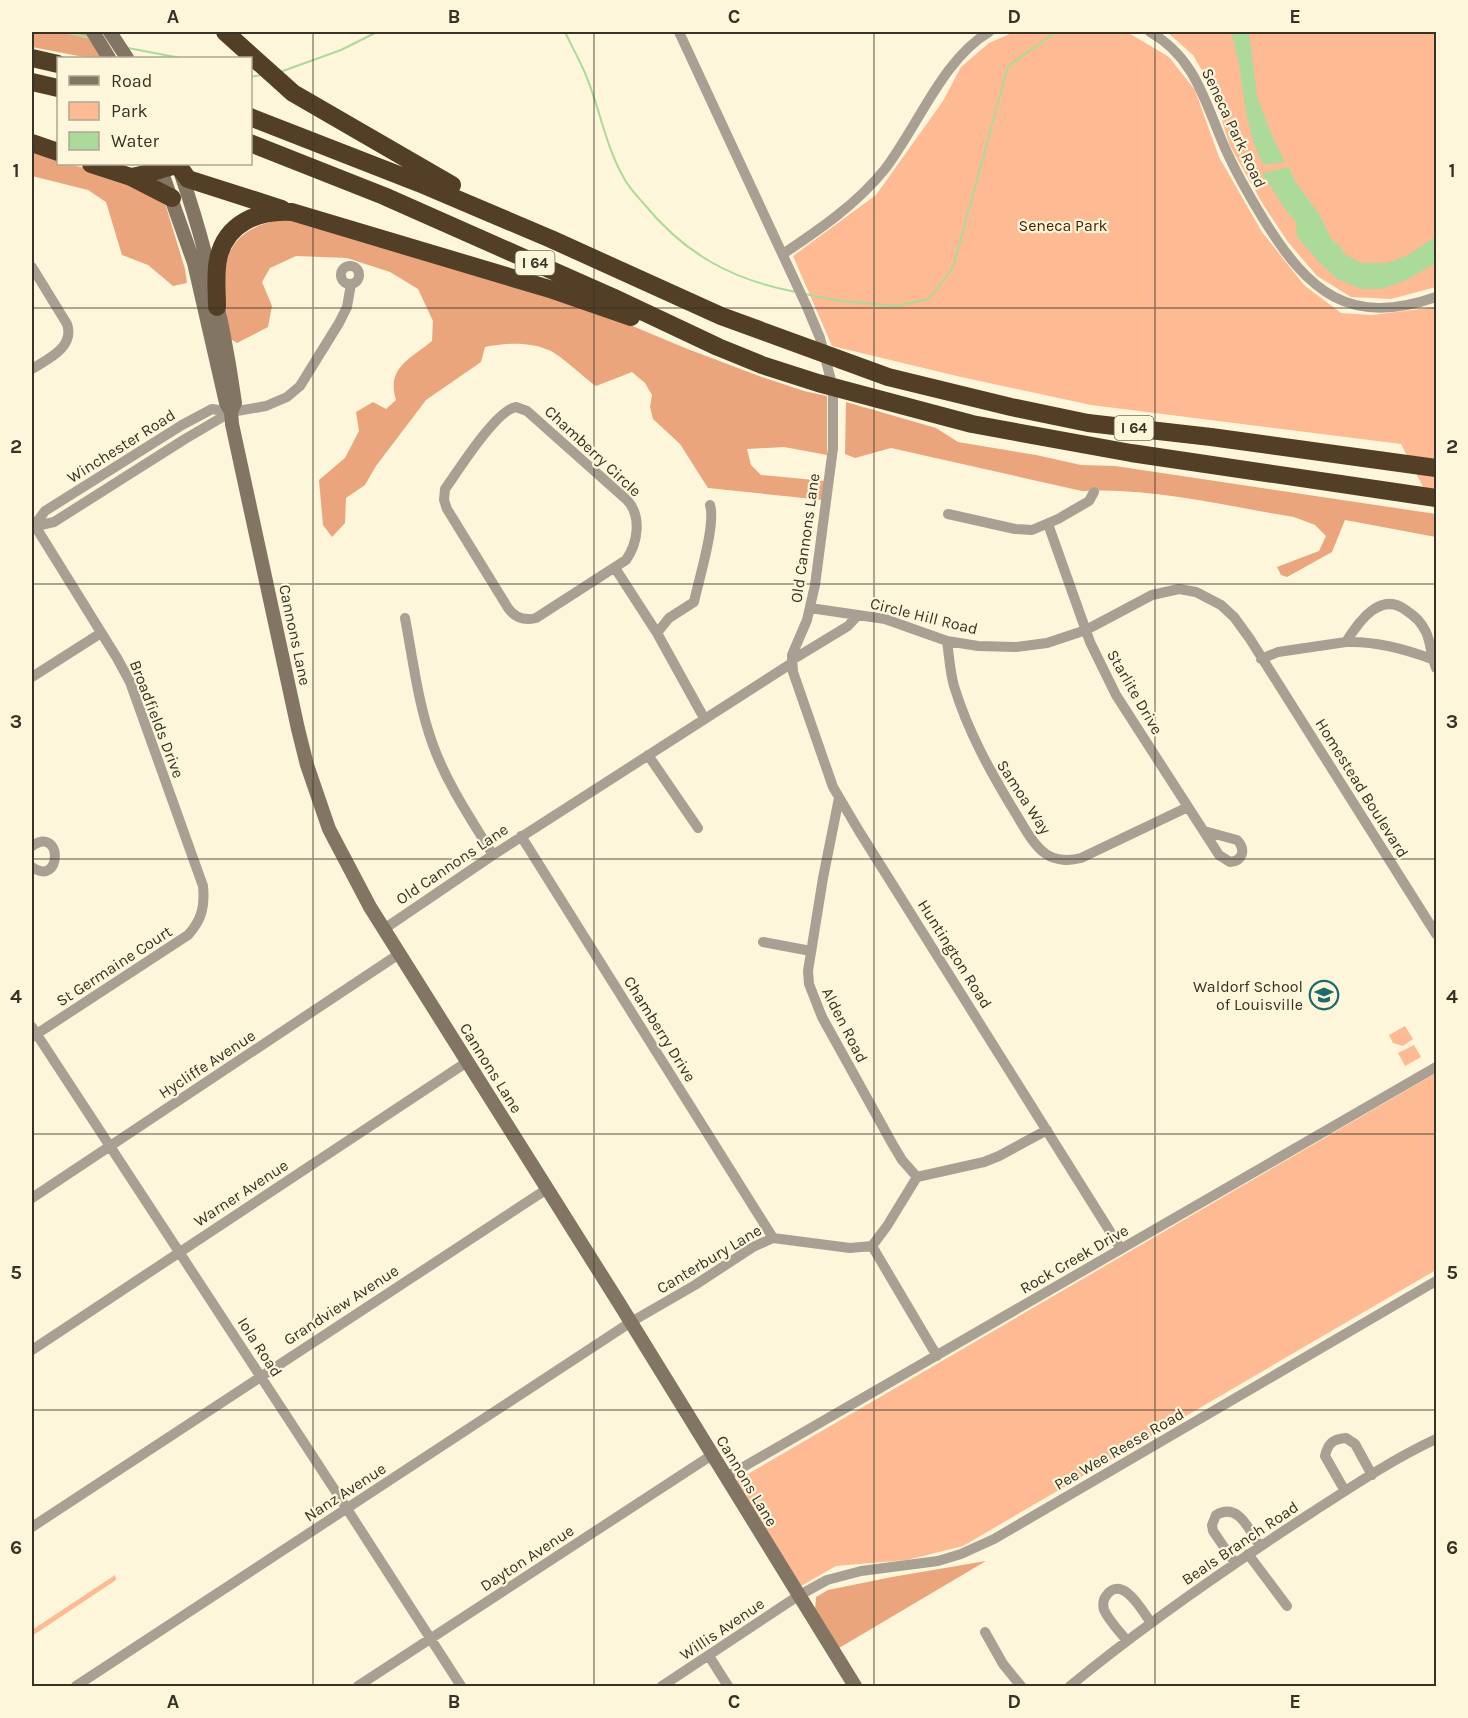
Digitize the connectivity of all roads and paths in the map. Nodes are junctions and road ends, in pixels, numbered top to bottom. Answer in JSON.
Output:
{"nodes":[{"id":1,"x":93,"y":32,"type":"edge"},
{"id":2,"x":110,"y":32,"type":"edge"},
{"id":3,"x":225,"y":32,"type":"edge"},
{"id":4,"x":679,"y":32,"type":"edge"},
{"id":5,"x":989,"y":32,"type":"edge"},
{"id":6,"x":1150,"y":32,"type":"edge"},
{"id":7,"x":108,"y":57,"type":"edge"},
{"id":8,"x":126,"y":57,"type":"edge"},
{"id":9,"x":252,"y":57,"type":"edge"},
{"id":10,"x":252,"y":57,"type":"edge"},
{"id":11,"x":32,"y":58,"type":"edge"},
{"id":12,"x":57,"y":64,"type":"edge"},
{"id":13,"x":32,"y":82,"type":"edge"},
{"id":14,"x":57,"y":88,"type":"edge"},
{"id":15,"x":252,"y":118,"type":"edge"},
{"id":16,"x":32,"y":143,"type":"edge"},
{"id":17,"x":252,"y":144,"type":"edge"},
{"id":18,"x":57,"y":152,"type":"edge"},
{"id":19,"x":94,"y":165,"type":"edge"},
{"id":20,"x":170,"y":165,"type":"edge"},
{"id":21,"x":131,"y":177,"type":"junction"},
{"id":22,"x":172,"y":198,"type":"junction"},
{"id":23,"x":292,"y":212,"type":"junction"},
{"id":24,"x":551,"y":239,"type":"junction"},
{"id":25,"x":783,"y":254,"type":"junction"},
{"id":26,"x":32,"y":267,"type":"edge"},
{"id":27,"x":351,"y":284,"type":"dead end"},
{"id":28,"x":1437,"y":297,"type":"edge"},
{"id":29,"x":214,"y":309,"type":"junction"},
{"id":30,"x":718,"y":347,"type":"junction"},
{"id":31,"x":32,"y":369,"type":"edge"},
{"id":32,"x":231,"y":412,"type":"junction"},
{"id":33,"x":157,"y":441,"type":"junction"},
{"id":34,"x":164,"y":452,"type":"junction"},
{"id":35,"x":1437,"y":468,"type":"edge"},
{"id":36,"x":104,"y":474,"type":"junction"},
{"id":37,"x":112,"y":486,"type":"junction"},
{"id":38,"x":1094,"y":492,"type":"dead end"},
{"id":39,"x":1437,"y":498,"type":"edge"},
{"id":40,"x":710,"y":505,"type":"dead end"},
{"id":41,"x":948,"y":514,"type":"dead end"},
{"id":42,"x":1048,"y":524,"type":"junction"},
{"id":43,"x":32,"y":525,"type":"edge"},
{"id":44,"x":615,"y":568,"type":"junction"},
{"id":45,"x":810,"y":608,"type":"junction"},
{"id":46,"x":858,"y":615,"type":"junction"},
{"id":47,"x":405,"y":618,"type":"dead end"},
{"id":48,"x":1086,"y":630,"type":"junction"},
{"id":49,"x":101,"y":633,"type":"junction"},
{"id":50,"x":657,"y":633,"type":"junction"},
{"id":51,"x":947,"y":640,"type":"junction"},
{"id":52,"x":1346,"y":642,"type":"junction"},
{"id":53,"x":1261,"y":658,"type":"junction"},
{"id":54,"x":792,"y":661,"type":"junction"},
{"id":55,"x":1434,"y":663,"type":"edge"},
{"id":56,"x":32,"y":677,"type":"edge"},
{"id":57,"x":704,"y":718,"type":"junction"},
{"id":58,"x":648,"y":754,"type":"junction"},
{"id":59,"x":839,"y":798,"type":"junction"},
{"id":60,"x":1188,"y":807,"type":"junction"},
{"id":61,"x":698,"y":828,"type":"dead end"},
{"id":62,"x":1204,"y":831,"type":"dead end"},
{"id":63,"x":521,"y":836,"type":"junction"},
{"id":64,"x":32,"y":843,"type":"edge"},
{"id":65,"x":493,"y":855,"type":"junction"},
{"id":66,"x":32,"y":867,"type":"edge"},
{"id":67,"x":203,"y":910,"type":"joint"},
{"id":68,"x":384,"y":929,"type":"junction"},
{"id":69,"x":1437,"y":934,"type":"edge"},
{"id":70,"x":763,"y":942,"type":"dead end"},
{"id":71,"x":811,"y":951,"type":"junction"},
{"id":72,"x":399,"y":954,"type":"junction"},
{"id":73,"x":33,"y":1033,"type":"edge"},
{"id":74,"x":467,"y":1062,"type":"junction"},
{"id":75,"x":1437,"y":1067,"type":"edge"},
{"id":76,"x":1047,"y":1131,"type":"junction"},
{"id":77,"x":110,"y":1146,"type":"junction"},
{"id":78,"x":917,"y":1177,"type":"junction"},
{"id":79,"x":547,"y":1189,"type":"junction"},
{"id":80,"x":32,"y":1198,"type":"edge"},
{"id":81,"x":773,"y":1238,"type":"junction"},
{"id":82,"x":872,"y":1246,"type":"junction"},
{"id":83,"x":1121,"y":1249,"type":"junction"},
{"id":84,"x":180,"y":1253,"type":"junction"},
{"id":85,"x":1437,"y":1281,"type":"edge"},
{"id":86,"x":631,"y":1322,"type":"junction"},
{"id":87,"x":32,"y":1350,"type":"edge"},
{"id":88,"x":937,"y":1356,"type":"junction"},
{"id":89,"x":260,"y":1376,"type":"junction"},
{"id":90,"x":1437,"y":1439,"type":"edge"},
{"id":91,"x":712,"y":1455,"type":"junction"},
{"id":92,"x":1372,"y":1475,"type":"junction"},
{"id":93,"x":726,"y":1477,"type":"junction"},
{"id":94,"x":1344,"y":1491,"type":"junction"},
{"id":95,"x":346,"y":1509,"type":"junction"},
{"id":96,"x":32,"y":1527,"type":"edge"},
{"id":97,"x":1260,"y":1546,"type":"junction"},
{"id":98,"x":1248,"y":1554,"type":"junction"},
{"id":99,"x":1235,"y":1563,"type":"junction"},
{"id":100,"x":798,"y":1596,"type":"junction"},
{"id":101,"x":1287,"y":1606,"type":"dead end"},
{"id":102,"x":1151,"y":1623,"type":"junction"},
{"id":103,"x":985,"y":1632,"type":"dead end"},
{"id":104,"x":429,"y":1640,"type":"junction"},
{"id":105,"x":1128,"y":1641,"type":"junction"},
{"id":106,"x":709,"y":1656,"type":"junction"},
{"id":107,"x":76,"y":1686,"type":"edge"},
{"id":108,"x":358,"y":1686,"type":"edge"},
{"id":109,"x":461,"y":1686,"type":"edge"},
{"id":110,"x":662,"y":1686,"type":"edge"},
{"id":111,"x":728,"y":1686,"type":"edge"},
{"id":112,"x":855,"y":1686,"type":"edge"},
{"id":113,"x":1021,"y":1686,"type":"edge"},
{"id":114,"x":1070,"y":1686,"type":"edge"}],
"edges":[{"from":1,"to":7,"type":"main road"},
{"from":2,"to":8,"type":"main road"},
{"from":3,"to":9,"type":"highway"},
{"from":4,"to":25,"type":"street","name":"Old Cannons Lane"},
{"from":5,"to":25,"type":"street"},
{"from":6,"to":28,"type":"street","name":"Seneca Park Road"},
{"from":10,"to":24,"type":"highway"},
{"from":11,"to":12,"type":"highway"},
{"from":13,"to":14,"type":"highway"},
{"from":15,"to":24,"type":"highway","number":"I 64"},
{"from":16,"to":18,"type":"highway"},
{"from":17,"to":30,"type":"highway","number":"I 64"},
{"from":19,"to":21,"type":"highway"},
{"from":20,"to":21,"type":"highway"},
{"from":20,"to":22,"type":"main road","name":"Cannons Lane"},
{"from":20,"to":23,"type":"highway"},
{"from":20,"to":29,"type":"main road","name":"Cannons Lane"},
{"from":21,"to":22,"type":"highway"},
{"from":22,"to":29,"type":"main road","name":"Cannons Lane"},
{"from":23,"to":29,"type":"highway"},
{"from":23,"to":30,"type":"highway"},
{"from":24,"to":35,"type":"highway","number":"I 64"},
{"from":25,"to":45,"type":"street","name":"Old Cannons Lane"},
{"from":26,"to":31,"type":"street"},
{"from":27,"to":32,"type":"street","name":"Winchester Road"},
{"from":29,"to":32,"type":"main road","name":"Cannons Lane"},
{"from":30,"to":39,"type":"highway","number":"I 64"},
{"from":32,"to":33,"type":"street","name":"Winchester Road"},
{"from":32,"to":34,"type":"street","name":"Winchester Road"},
{"from":32,"to":68,"type":"main road","name":"Cannons Lane"},
{"from":33,"to":34,"type":"street"},
{"from":33,"to":36,"type":"street","name":"Winchester Road"},
{"from":34,"to":37,"type":"street","name":"Winchester Road"},
{"from":36,"to":37,"type":"street"},
{"from":36,"to":43,"type":"street","name":"Winchester Road"},
{"from":37,"to":43,"type":"street","name":"Winchester Road"},
{"from":38,"to":42,"type":"street"},
{"from":40,"to":50,"type":"street"},
{"from":41,"to":42,"type":"street"},
{"from":42,"to":48,"type":"street","name":"Starlite Drive"},
{"from":43,"to":49,"type":"street","name":"Broadfields Drive"},
{"from":44,"to":44,"type":"street","name":"Chamberry Circle"},
{"from":44,"to":50,"type":"street"},
{"from":45,"to":46,"type":"street","name":"Circle Hill Road"},
{"from":45,"to":54,"type":"street","name":"Old Cannons Lane"},
{"from":46,"to":51,"type":"street","name":"Circle Hill Road"},
{"from":46,"to":54,"type":"street"},
{"from":47,"to":65,"type":"street"},
{"from":48,"to":51,"type":"street","name":"Circle Hill Road"},
{"from":48,"to":53,"type":"street","name":"Circle Hill Road"},
{"from":48,"to":60,"type":"street","name":"Starlite Drive"},
{"from":49,"to":56,"type":"street"},
{"from":49,"to":67,"type":"street","name":"Broadfields Drive"},
{"from":50,"to":57,"type":"street"},
{"from":51,"to":60,"type":"street","name":"Samoa Way"},
{"from":52,"to":53,"type":"street"},
{"from":52,"to":55,"type":"street"},
{"from":52,"to":55,"type":"street"},
{"from":53,"to":69,"type":"street","name":"Homestead Boulevard"},
{"from":54,"to":57,"type":"street","name":"Old Cannons Lane"},
{"from":54,"to":59,"type":"street","name":"Huntington Road"},
{"from":57,"to":58,"type":"street","name":"Old Cannons Lane"},
{"from":58,"to":61,"type":"street"},
{"from":58,"to":63,"type":"street","name":"Old Cannons Lane"},
{"from":59,"to":71,"type":"street","name":"Alden Road"},
{"from":59,"to":76,"type":"street","name":"Huntington Road"},
{"from":60,"to":62,"type":"street","name":"Starlite Drive"},
{"from":63,"to":65,"type":"street","name":"Old Cannons Lane"},
{"from":63,"to":81,"type":"street","name":"Chamberry Drive"},
{"from":64,"to":66,"type":"street"},
{"from":65,"to":68,"type":"street","name":"Old Cannons Lane"},
{"from":67,"to":73,"type":"street","name":"St Germaine Court"},
{"from":68,"to":72,"type":"main road","name":"Cannons Lane"},
{"from":70,"to":71,"type":"street"},
{"from":71,"to":78,"type":"street","name":"Alden Road"},
{"from":72,"to":74,"type":"main road","name":"Cannons Lane"},
{"from":72,"to":77,"type":"street","name":"Hycliffe Avenue"},
{"from":73,"to":77,"type":"street","name":"Iola Road"},
{"from":74,"to":79,"type":"main road","name":"Cannons Lane"},
{"from":74,"to":84,"type":"street","name":"Warner Avenue"},
{"from":75,"to":83,"type":"street","name":"Rock Creek Drive"},
{"from":76,"to":78,"type":"street"},
{"from":76,"to":83,"type":"street","name":"Huntington Road"},
{"from":77,"to":80,"type":"street","name":"Hycliffe Avenue"},
{"from":77,"to":84,"type":"street","name":"Iola Road"},
{"from":78,"to":82,"type":"street"},
{"from":79,"to":86,"type":"main road","name":"Cannons Lane"},
{"from":79,"to":89,"type":"street","name":"Grandview Avenue"},
{"from":81,"to":82,"type":"street","name":"Canterbury Lane"},
{"from":81,"to":86,"type":"street","name":"Canterbury Lane"},
{"from":82,"to":88,"type":"street"},
{"from":83,"to":88,"type":"street","name":"Rock Creek Drive"},
{"from":84,"to":87,"type":"street","name":"Warner Avenue"},
{"from":84,"to":89,"type":"street","name":"Iola Road"},
{"from":85,"to":100,"type":"street","name":"Pee Wee Reese Road"},
{"from":86,"to":91,"type":"main road","name":"Cannons Lane"},
{"from":86,"to":95,"type":"street","name":"Nanz Avenue"},
{"from":88,"to":93,"type":"street","name":"Rock Creek Drive"},
{"from":89,"to":95,"type":"street","name":"Iola Road"},
{"from":89,"to":96,"type":"street","name":"Grandview Avenue"},
{"from":90,"to":92,"type":"street","name":"Beals Branch Road"},
{"from":91,"to":93,"type":"main road","name":"Cannons Lane"},
{"from":91,"to":104,"type":"street","name":"Dayton Avenue"},
{"from":92,"to":94,"type":"street","name":"Beals Branch Road"},
{"from":92,"to":94,"type":"street"},
{"from":93,"to":100,"type":"main road","name":"Cannons Lane"},
{"from":94,"to":97,"type":"street","name":"Beals Branch Road"},
{"from":95,"to":104,"type":"street","name":"Iola Road"},
{"from":95,"to":107,"type":"street","name":"Nanz Avenue"},
{"from":97,"to":98,"type":"street","name":"Beals Branch Road"},
{"from":97,"to":99,"type":"street"},
{"from":98,"to":99,"type":"street","name":"Beals Branch Road"},
{"from":98,"to":101,"type":"street"},
{"from":99,"to":102,"type":"street","name":"Beals Branch Road"},
{"from":100,"to":106,"type":"street","name":"Willis Avenue"},
{"from":100,"to":112,"type":"main road","name":"Cannons Lane"},
{"from":102,"to":105,"type":"street","name":"Beals Branch Road"},
{"from":102,"to":105,"type":"street"},
{"from":103,"to":113,"type":"street"},
{"from":104,"to":108,"type":"street","name":"Dayton Avenue"},
{"from":104,"to":109,"type":"street","name":"Iola Road"},
{"from":105,"to":114,"type":"street","name":"Beals Branch Road"},
{"from":106,"to":110,"type":"street","name":"Willis Avenue"},
{"from":106,"to":111,"type":"street"}]}
